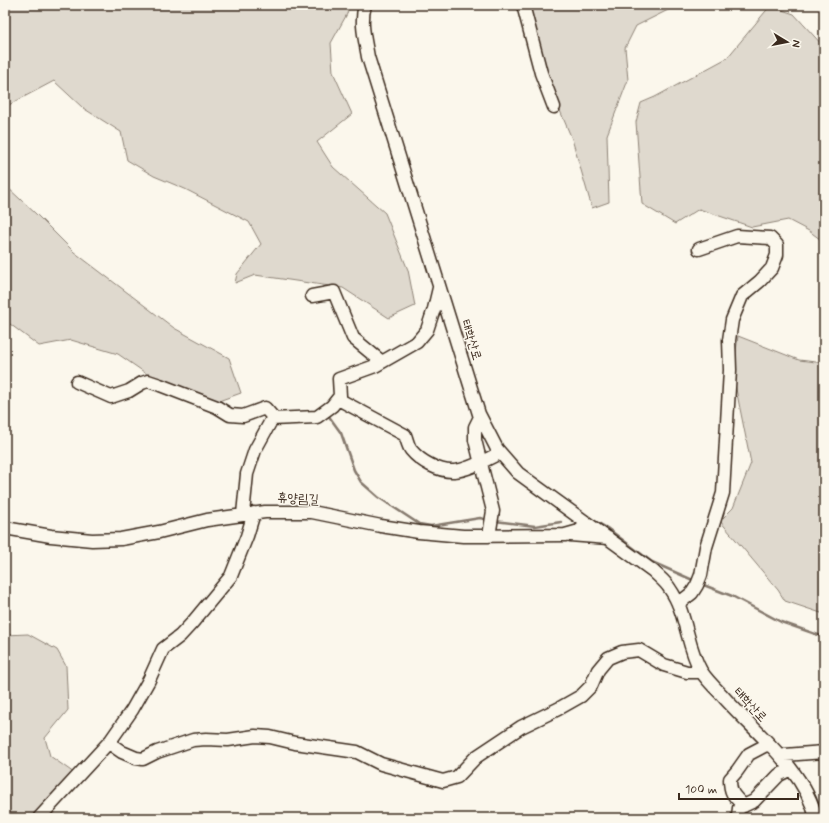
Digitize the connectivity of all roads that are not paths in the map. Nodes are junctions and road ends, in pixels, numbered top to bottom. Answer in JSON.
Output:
{"nodes":[{"id":1,"x":365,"y":5,"type":"edge"},
{"id":2,"x":523,"y":5,"type":"edge"},
{"id":3,"x":554,"y":107,"type":"dead end"},
{"id":4,"x":699,"y":249,"type":"dead end"},
{"id":5,"x":440,"y":286,"type":"junction"},
{"id":6,"x":312,"y":296,"type":"dead end"},
{"id":7,"x":382,"y":362,"type":"junction"},
{"id":8,"x":77,"y":382,"type":"dead end"},
{"id":9,"x":338,"y":399,"type":"junction"},
{"id":10,"x":480,"y":417,"type":"junction"},
{"id":11,"x":272,"y":419,"type":"junction"},
{"id":12,"x":500,"y":453,"type":"junction"},
{"id":13,"x":480,"y":463,"type":"junction"},
{"id":14,"x":570,"y":511,"type":"junction"},
{"id":15,"x":249,"y":514,"type":"junction"},
{"id":16,"x":587,"y":524,"type":"junction"},
{"id":17,"x":490,"y":525,"type":"junction"},
{"id":18,"x":5,"y":528,"type":"edge"},
{"id":19,"x":563,"y":535,"type":"junction"},
{"id":20,"x":608,"y":538,"type":"junction"},
{"id":21,"x":678,"y":604,"type":"junction"},
{"id":22,"x":702,"y":672,"type":"junction"},
{"id":23,"x":109,"y":743,"type":"junction"},
{"id":24,"x":768,"y":744,"type":"junction"},
{"id":25,"x":824,"y":752,"type":"edge"},
{"id":26,"x":782,"y":758,"type":"junction"},
{"id":27,"x":791,"y":769,"type":"junction"},
{"id":28,"x":744,"y":806,"type":"junction"},
{"id":29,"x":39,"y":818,"type":"edge"},
{"id":30,"x":739,"y":818,"type":"edge"},
{"id":31,"x":816,"y":818,"type":"edge"}],
"edges":[{"from":1,"to":5,"type":"street","name":"태학산로"},
{"from":2,"to":3,"type":"street"},
{"from":4,"to":21,"type":"street"},
{"from":5,"to":7,"type":"street"},
{"from":5,"to":10,"type":"street","name":"태학산로"},
{"from":6,"to":7,"type":"street"},
{"from":7,"to":9,"type":"street"},
{"from":8,"to":11,"type":"street"},
{"from":9,"to":11,"type":"street"},
{"from":9,"to":13,"type":"street"},
{"from":10,"to":12,"type":"street","name":"태학산로"},
{"from":10,"to":13,"type":"street"},
{"from":11,"to":15,"type":"street"},
{"from":12,"to":13,"type":"street"},
{"from":12,"to":14,"type":"street","name":"태학산로"},
{"from":13,"to":17,"type":"street"},
{"from":14,"to":16,"type":"street","name":"태학산로"},
{"from":14,"to":19,"type":"street"},
{"from":15,"to":17,"type":"street","name":"휴양림길"},
{"from":15,"to":18,"type":"street","name":"휴양림길"},
{"from":15,"to":23,"type":"street"},
{"from":16,"to":19,"type":"street","name":"휴양림길"},
{"from":16,"to":20,"type":"street","name":"태학산로"},
{"from":17,"to":19,"type":"street","name":"휴양림길"},
{"from":19,"to":20,"type":"street"},
{"from":20,"to":21,"type":"street","name":"태학산로"},
{"from":21,"to":22,"type":"street","name":"태학산로"},
{"from":22,"to":23,"type":"street"},
{"from":22,"to":24,"type":"street","name":"태학산로"},
{"from":23,"to":29,"type":"street"},
{"from":24,"to":26,"type":"street","name":"태학산로"},
{"from":24,"to":28,"type":"street"},
{"from":25,"to":26,"type":"street"},
{"from":26,"to":27,"type":"street","name":"태학산로"},
{"from":27,"to":28,"type":"street"},
{"from":27,"to":31,"type":"street","name":"태학산로"},
{"from":28,"to":30,"type":"street"}]}
